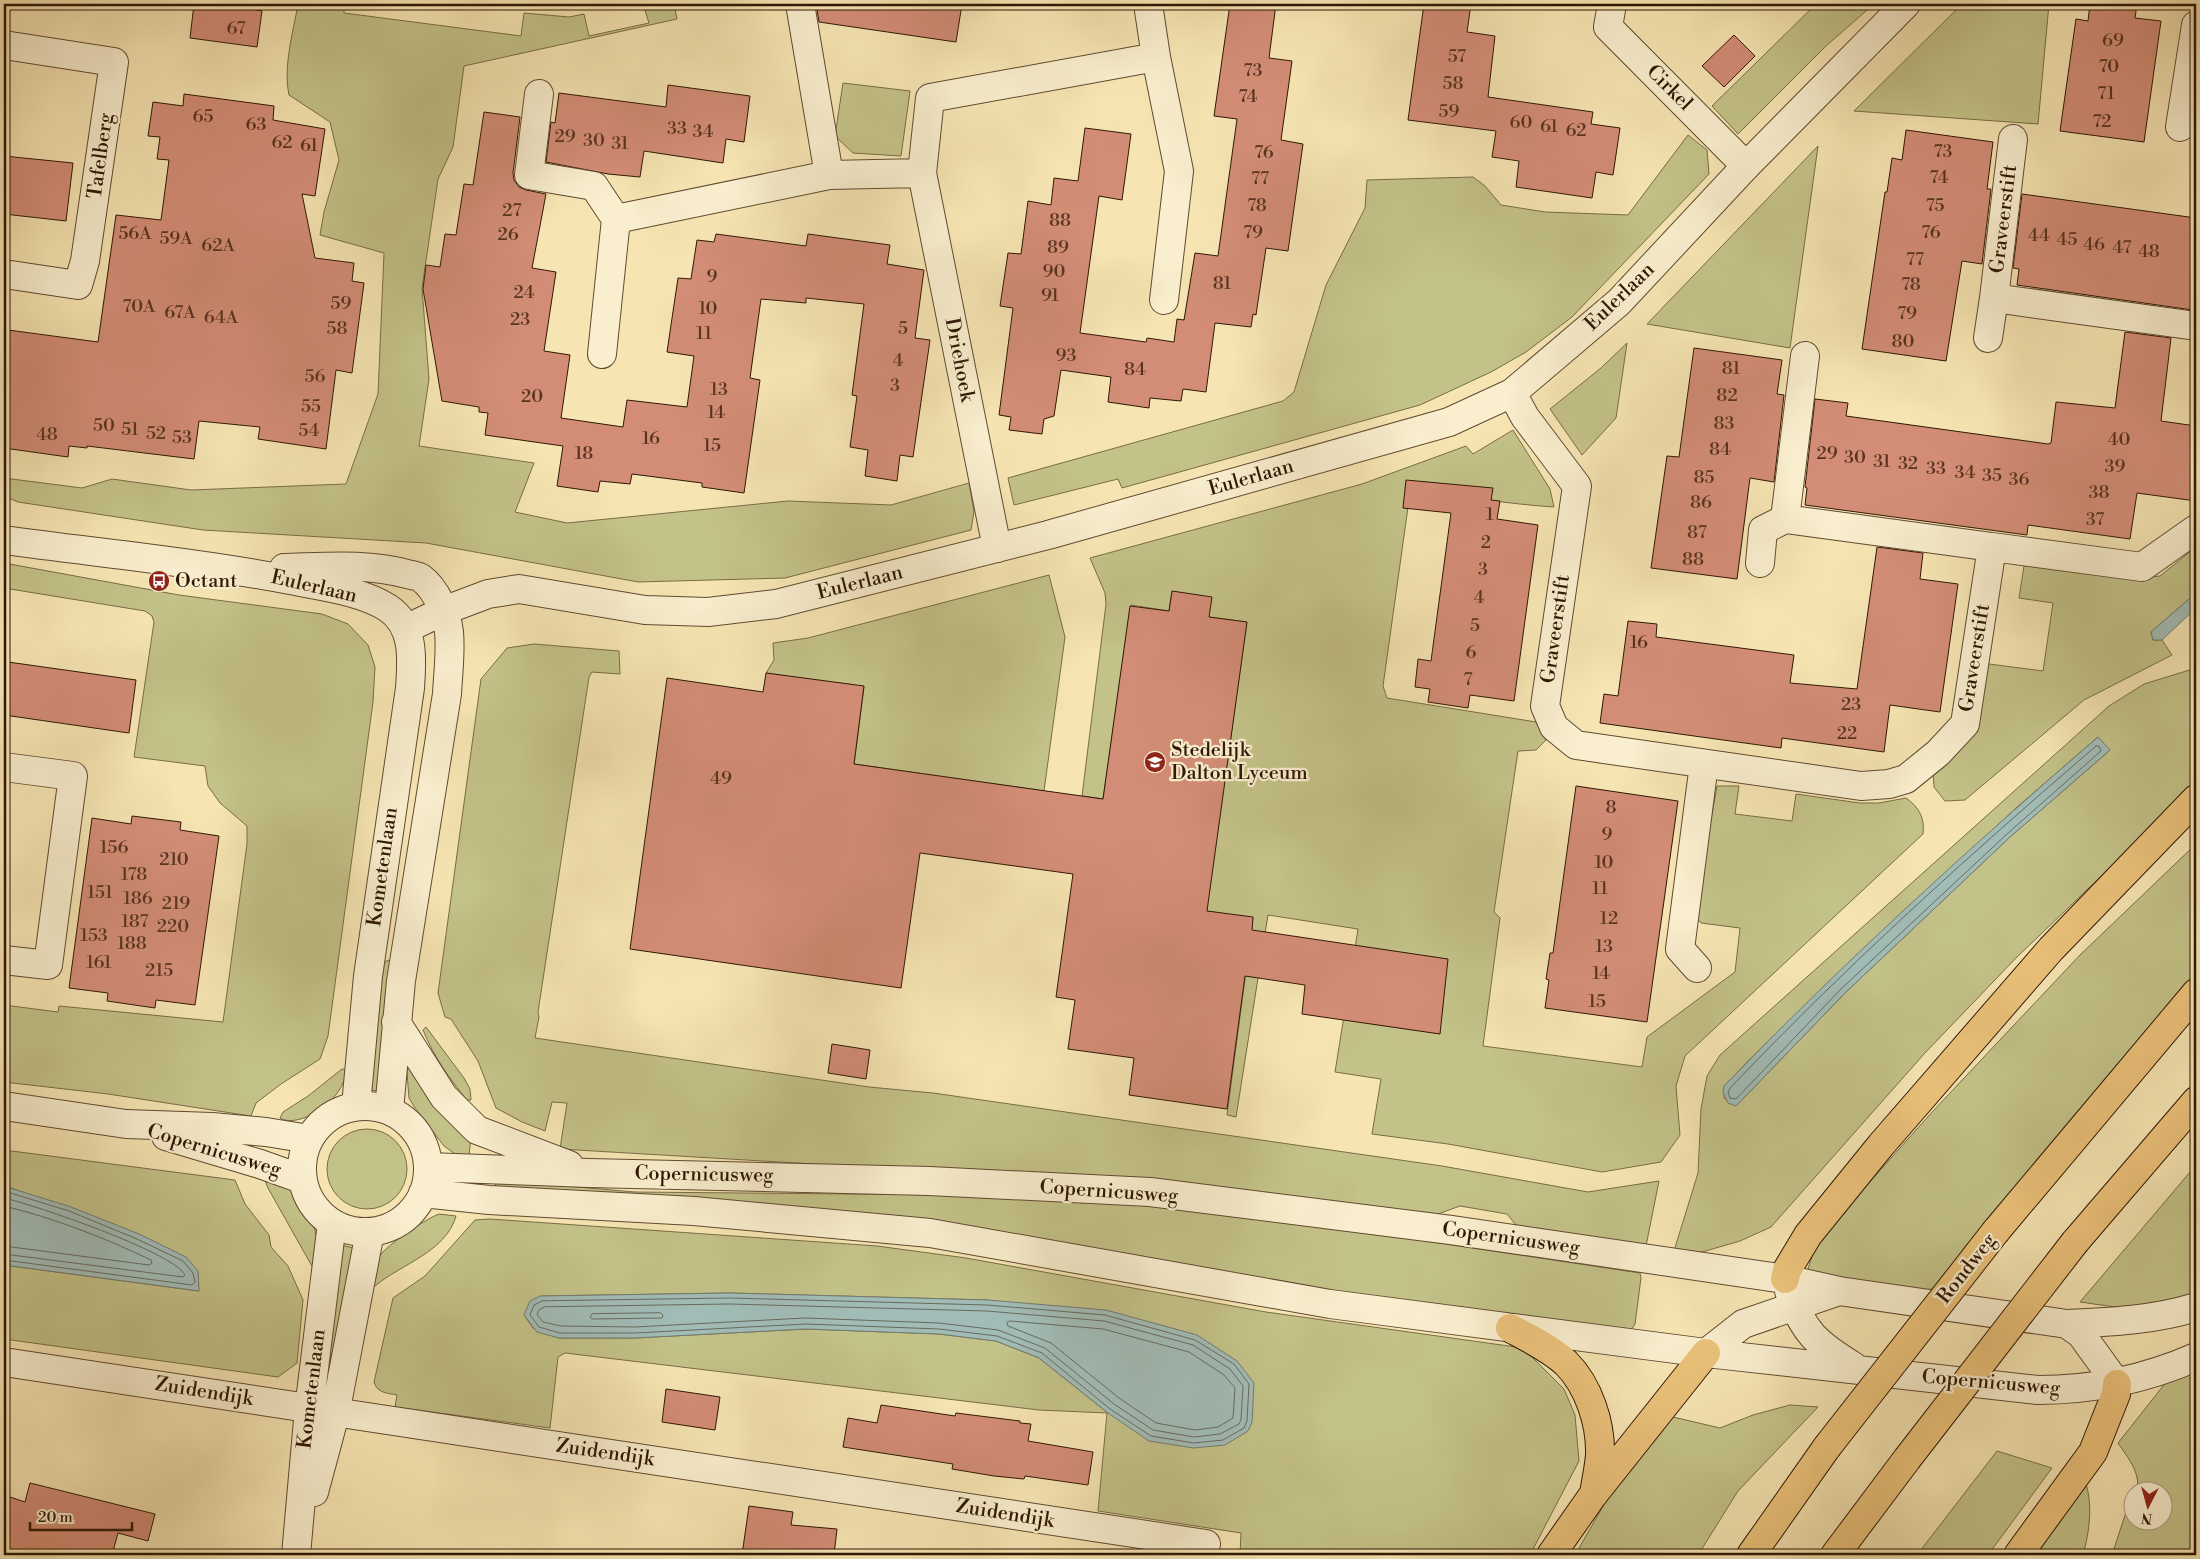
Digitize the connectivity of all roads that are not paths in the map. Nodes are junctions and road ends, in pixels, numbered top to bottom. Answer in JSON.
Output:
{"nodes":[{"id":1,"x":800,"y":4,"type":"edge"},
{"id":2,"x":1148,"y":4,"type":"edge"},
{"id":3,"x":1612,"y":4,"type":"edge"},
{"id":4,"x":1906,"y":4,"type":"edge"},
{"id":5,"x":2196,"y":25,"type":"edge"},
{"id":6,"x":4,"y":44,"type":"edge"},
{"id":7,"x":1156,"y":57,"type":"junction"},
{"id":8,"x":2192,"y":77,"type":"edge"},
{"id":9,"x":539,"y":94,"type":"dead end"},
{"id":10,"x":2180,"y":127,"type":"dead end"},
{"id":11,"x":2013,"y":139,"type":"dead end"},
{"id":12,"x":1746,"y":166,"type":"junction"},
{"id":13,"x":922,"y":173,"type":"junction"},
{"id":14,"x":829,"y":175,"type":"junction"},
{"id":15,"x":616,"y":219,"type":"junction"},
{"id":16,"x":4,"y":274,"type":"edge"},
{"id":17,"x":1994,"y":298,"type":"junction"},
{"id":18,"x":1164,"y":300,"type":"dead end"},
{"id":19,"x":2196,"y":326,"type":"edge"},
{"id":20,"x":1988,"y":338,"type":"dead end"},
{"id":21,"x":602,"y":354,"type":"dead end"},
{"id":22,"x":1805,"y":356,"type":"dead end"},
{"id":23,"x":1512,"y":393,"type":"junction"},
{"id":24,"x":1785,"y":519,"type":"junction"},
{"id":25,"x":2196,"y":529,"type":"edge"},
{"id":26,"x":4,"y":540,"type":"edge"},
{"id":27,"x":1992,"y":547,"type":"junction"},
{"id":28,"x":998,"y":548,"type":"junction"},
{"id":29,"x":1760,"y":564,"type":"dead end"},
{"id":30,"x":230,"y":569,"type":"junction"},
{"id":31,"x":443,"y":611,"type":"junction"},
{"id":32,"x":406,"y":629,"type":"junction"},
{"id":33,"x":1704,"y":764,"type":"junction"},
{"id":34,"x":4,"y":767,"type":"edge"},
{"id":35,"x":2196,"y":799,"type":"edge"},
{"id":36,"x":4,"y":960,"type":"edge"},
{"id":37,"x":1697,"y":968,"type":"dead end"},
{"id":38,"x":2196,"y":993,"type":"edge"},
{"id":39,"x":396,"y":1022,"type":"junction"},
{"id":40,"x":2196,"y":1101,"type":"edge"},
{"id":41,"x":4,"y":1106,"type":"edge"},
{"id":42,"x":356,"y":1106,"type":"junction"},
{"id":43,"x":389,"y":1110,"type":"junction"},
{"id":44,"x":126,"y":1124,"type":"junction"},
{"id":45,"x":309,"y":1139,"type":"junction"},
{"id":46,"x":428,"y":1167,"type":"junction"},
{"id":47,"x":589,"y":1173,"type":"junction"},
{"id":48,"x":302,"y":1179,"type":"junction"},
{"id":49,"x":423,"y":1193,"type":"junction"},
{"id":50,"x":332,"y":1223,"type":"junction"},
{"id":51,"x":370,"y":1232,"type":"junction"},
{"id":52,"x":1785,"y":1279,"type":"junction"},
{"id":53,"x":1839,"y":1291,"type":"junction"},
{"id":54,"x":2196,"y":1307,"type":"edge"},
{"id":55,"x":1795,"y":1308,"type":"junction"},
{"id":56,"x":2067,"y":1324,"type":"junction"},
{"id":57,"x":1510,"y":1328,"type":"junction"},
{"id":58,"x":1706,"y":1353,"type":"junction"},
{"id":59,"x":2196,"y":1357,"type":"edge"},
{"id":60,"x":4,"y":1362,"type":"edge"},
{"id":61,"x":1856,"y":1368,"type":"junction"},
{"id":62,"x":2117,"y":1384,"type":"junction"},
{"id":63,"x":309,"y":1409,"type":"junction"},
{"id":64,"x":335,"y":1414,"type":"junction"},
{"id":65,"x":1593,"y":1495,"type":"junction"},
{"id":66,"x":1206,"y":1544,"type":"dead end"},
{"id":67,"x":297,"y":1555,"type":"edge"},
{"id":68,"x":1551,"y":1555,"type":"edge"},
{"id":69,"x":1751,"y":1555,"type":"edge"},
{"id":70,"x":1835,"y":1555,"type":"edge"},
{"id":71,"x":2018,"y":1555,"type":"edge"}],
"edges":[{"from":1,"to":14,"type":"street"},
{"from":2,"to":7,"type":"street"},
{"from":3,"to":12,"type":"street","name":"Cirkel"},
{"from":4,"to":12,"type":"street","name":"Eulerlaan"},
{"from":5,"to":8,"type":"street"},
{"from":6,"to":16,"type":"street","name":"Tafelberg"},
{"from":7,"to":13,"type":"street","name":"Driehoek"},
{"from":7,"to":18,"type":"street"},
{"from":8,"to":10,"type":"street"},
{"from":9,"to":15,"type":"street"},
{"from":11,"to":17,"type":"street","name":"Graveerstift"},
{"from":12,"to":23,"type":"street","name":"Eulerlaan"},
{"from":13,"to":14,"type":"street"},
{"from":13,"to":28,"type":"street","name":"Driehoek"},
{"from":14,"to":15,"type":"street"},
{"from":15,"to":21,"type":"street"},
{"from":17,"to":19,"type":"street","name":"Graveerstift"},
{"from":17,"to":20,"type":"street","name":"Graveerstift"},
{"from":22,"to":24,"type":"street"},
{"from":23,"to":28,"type":"street","name":"Eulerlaan"},
{"from":23,"to":33,"type":"street","name":"Graveerstift"},
{"from":24,"to":27,"type":"street"},
{"from":24,"to":29,"type":"street"},
{"from":25,"to":27,"type":"street"},
{"from":26,"to":30,"type":"street","name":"Eulerlaan"},
{"from":27,"to":33,"type":"street","name":"Graveerstift"},
{"from":28,"to":31,"type":"street","name":"Eulerlaan"},
{"from":30,"to":31,"type":"street","name":"Eulerlaan"},
{"from":30,"to":32,"type":"street","name":"Eulerlaan"},
{"from":31,"to":32,"type":"street","name":"Eulerlaan"},
{"from":31,"to":39,"type":"street","name":"Kometenlaan"},
{"from":32,"to":42,"type":"street","name":"Kometenlaan"},
{"from":33,"to":37,"type":"street"},
{"from":34,"to":36,"type":"street"},
{"from":35,"to":52,"type":"highway"},
{"from":38,"to":69,"type":"highway","name":"Rondweg","bridge":true},
{"from":39,"to":43,"type":"street","name":"Kometenlaan"},
{"from":39,"to":47,"type":"street"},
{"from":40,"to":70,"type":"highway","bridge":true},
{"from":41,"to":44,"type":"street","name":"Copernicusweg"},
{"from":42,"to":43,"type":"street"},
{"from":42,"to":45,"type":"street"},
{"from":43,"to":46,"type":"street"},
{"from":44,"to":45,"type":"street","name":"Copernicusweg"},
{"from":44,"to":48,"type":"street","name":"Copernicusweg"},
{"from":45,"to":48,"type":"street"},
{"from":46,"to":47,"type":"street","name":"Copernicusweg"},
{"from":46,"to":49,"type":"street"},
{"from":47,"to":52,"type":"street","name":"Copernicusweg"},
{"from":48,"to":50,"type":"street"},
{"from":49,"to":51,"type":"street"},
{"from":49,"to":57,"type":"street","name":"Copernicusweg"},
{"from":50,"to":51,"type":"street"},
{"from":50,"to":63,"type":"street","name":"Kometenlaan"},
{"from":51,"to":64,"type":"street","name":"Kometenlaan"},
{"from":52,"to":53,"type":"street","name":"Copernicusweg"},
{"from":52,"to":55,"type":"street","name":"Copernicusweg"},
{"from":53,"to":55,"type":"street","name":"Copernicusweg"},
{"from":53,"to":56,"type":"street","name":"Copernicusweg"},
{"from":54,"to":56,"type":"street","name":"Copernicusweg"},
{"from":55,"to":58,"type":"street","name":"Copernicusweg"},
{"from":55,"to":61,"type":"street","name":"Copernicusweg"},
{"from":56,"to":62,"type":"street"},
{"from":57,"to":58,"type":"street","name":"Copernicusweg"},
{"from":57,"to":65,"type":"highway"},
{"from":58,"to":61,"type":"street","name":"Copernicusweg"},
{"from":58,"to":65,"type":"highway"},
{"from":59,"to":62,"type":"street","name":"Copernicusweg"},
{"from":60,"to":63,"type":"street","name":"Zuidendijk"},
{"from":61,"to":62,"type":"street","name":"Copernicusweg"},
{"from":62,"to":71,"type":"highway"},
{"from":63,"to":64,"type":"street","name":"Zuidendijk"},
{"from":63,"to":67,"type":"street","name":"Kometenlaan"},
{"from":64,"to":66,"type":"street","name":"Zuidendijk"},
{"from":64,"to":67,"type":"street","name":"Kometenlaan"},
{"from":65,"to":68,"type":"highway"}]}
